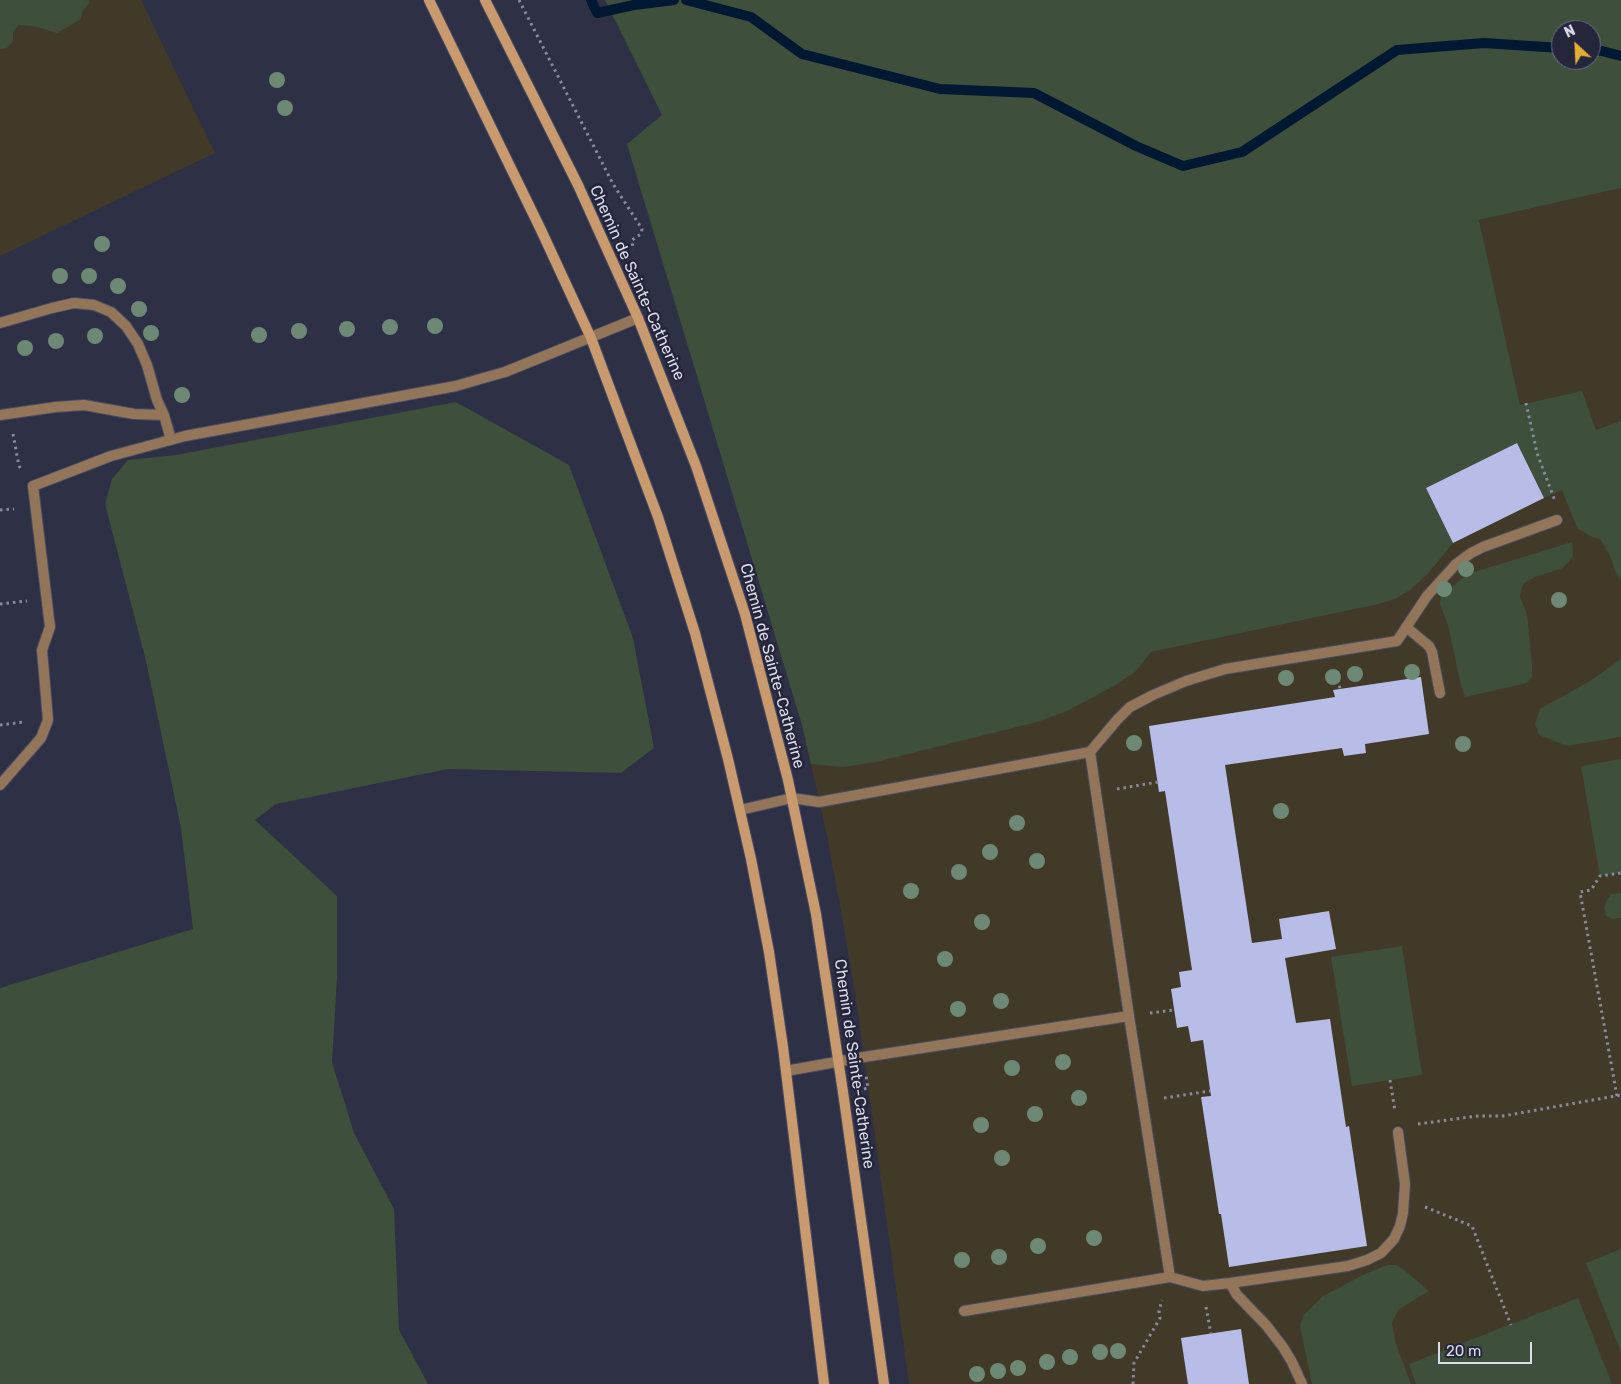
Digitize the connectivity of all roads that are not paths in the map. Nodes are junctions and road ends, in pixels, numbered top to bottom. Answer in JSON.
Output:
{"nodes":[{"id":1,"x":429,"y":0,"type":"edge"},
{"id":2,"x":485,"y":0,"type":"edge"},
{"id":3,"x":638,"y":318,"type":"junction"},
{"id":4,"x":0,"y":323,"type":"edge"},
{"id":5,"x":591,"y":338,"type":"junction"},
{"id":6,"x":0,"y":415,"type":"edge"},
{"id":7,"x":164,"y":415,"type":"junction"},
{"id":8,"x":171,"y":440,"type":"junction"},
{"id":9,"x":1557,"y":520,"type":"road end"},
{"id":10,"x":1406,"y":627,"type":"junction"},
{"id":11,"x":1440,"y":693,"type":"dead end"},
{"id":12,"x":1090,"y":752,"type":"junction"},
{"id":13,"x":0,"y":784,"type":"edge"},
{"id":14,"x":792,"y":798,"type":"junction"},
{"id":15,"x":740,"y":810,"type":"junction"},
{"id":16,"x":1129,"y":1016,"type":"junction"},
{"id":17,"x":839,"y":1061,"type":"junction"},
{"id":18,"x":786,"y":1072,"type":"junction"},
{"id":19,"x":1398,"y":1129,"type":"road end"},
{"id":20,"x":1170,"y":1277,"type":"junction"},
{"id":21,"x":1230,"y":1283,"type":"junction"},
{"id":22,"x":964,"y":1311,"type":"dead end"},
{"id":23,"x":824,"y":1384,"type":"edge"},
{"id":24,"x":884,"y":1384,"type":"edge"},
{"id":25,"x":1302,"y":1384,"type":"edge"}],
"edges":[{"from":1,"to":5,"type":"main road"},
{"from":2,"to":3,"type":"main road","name":"Chemin de Sainte-Catherine"},
{"from":3,"to":5,"type":"lane"},
{"from":3,"to":14,"type":"main road","name":"Chemin de Sainte-Catherine"},
{"from":4,"to":7,"type":"lane"},
{"from":5,"to":8,"type":"lane"},
{"from":5,"to":15,"type":"main road"},
{"from":6,"to":7,"type":"lane"},
{"from":7,"to":8,"type":"lane"},
{"from":8,"to":13,"type":"lane"},
{"from":9,"to":10,"type":"lane"},
{"from":10,"to":11,"type":"lane"},
{"from":10,"to":12,"type":"lane"},
{"from":12,"to":14,"type":"lane"},
{"from":12,"to":16,"type":"lane"},
{"from":14,"to":15,"type":"lane"},
{"from":14,"to":17,"type":"main road","name":"Chemin de Sainte-Catherine"},
{"from":15,"to":18,"type":"main road"},
{"from":16,"to":17,"type":"lane"},
{"from":16,"to":20,"type":"lane"},
{"from":17,"to":18,"type":"lane"},
{"from":17,"to":24,"type":"main road","name":"Chemin de Sainte-Catherine"},
{"from":18,"to":23,"type":"main road"},
{"from":19,"to":21,"type":"lane"},
{"from":20,"to":21,"type":"lane"},
{"from":20,"to":22,"type":"lane"},
{"from":21,"to":25,"type":"lane"}]}
